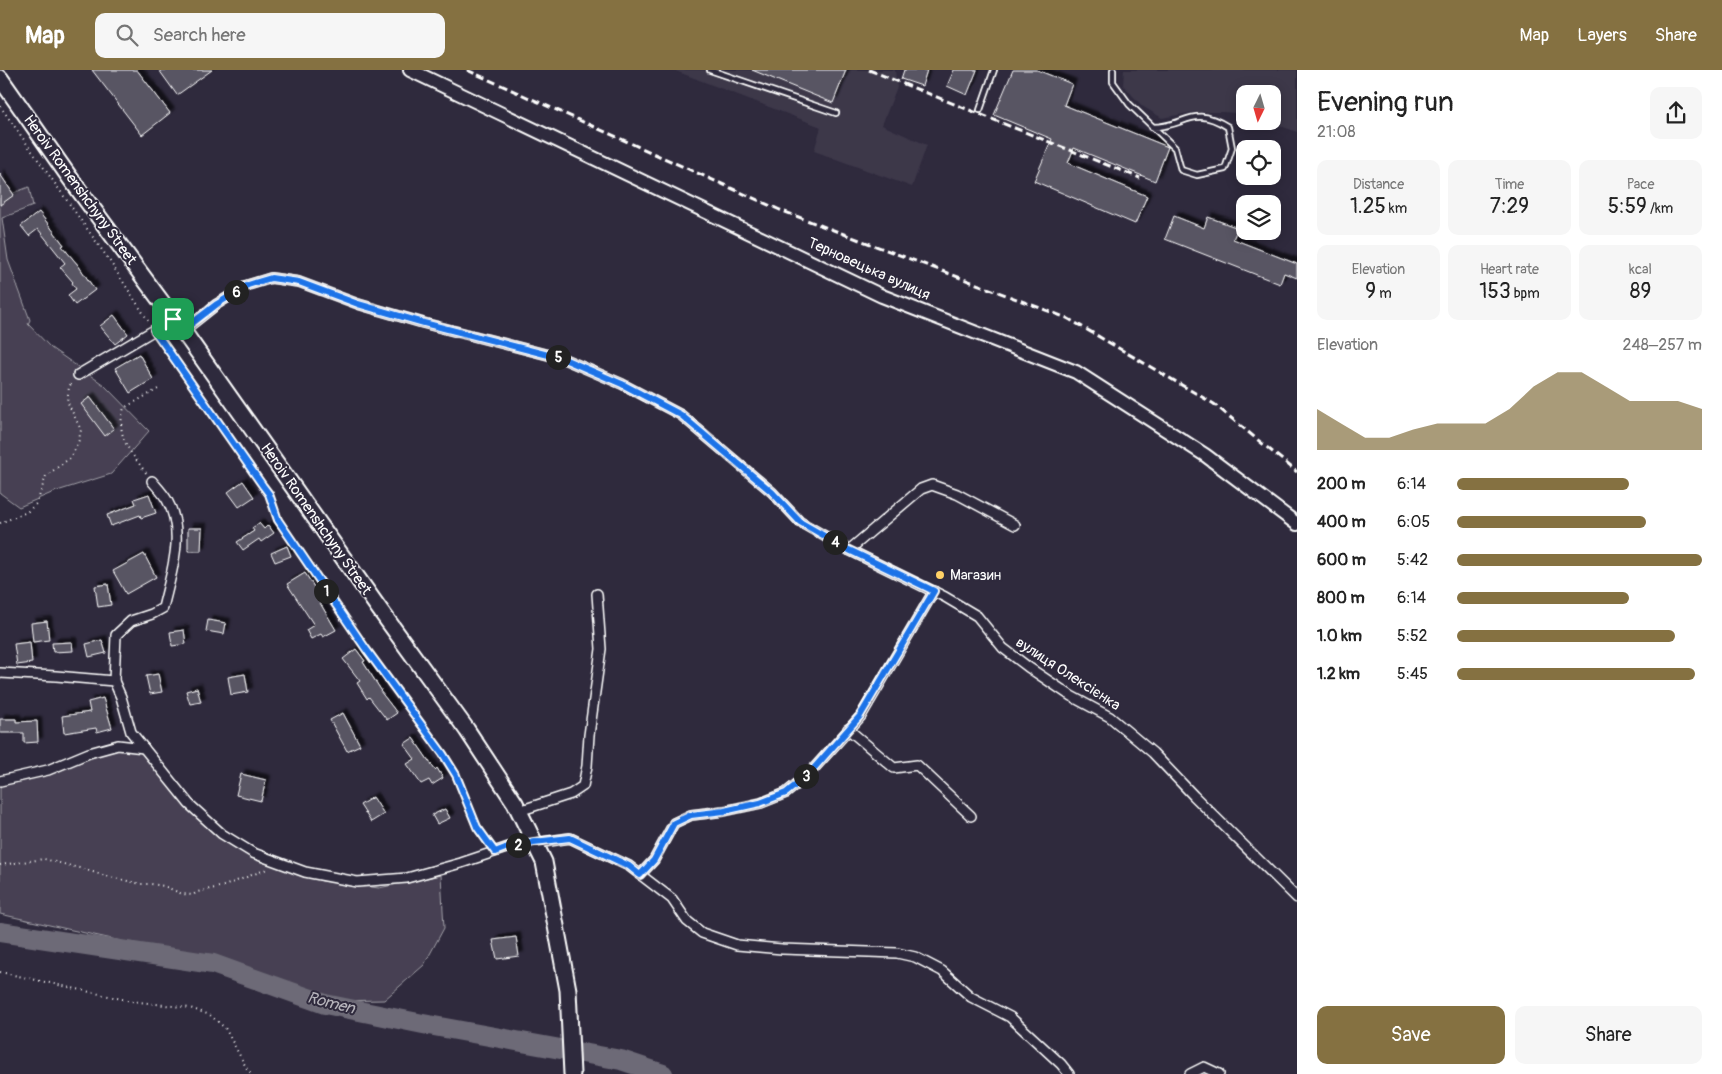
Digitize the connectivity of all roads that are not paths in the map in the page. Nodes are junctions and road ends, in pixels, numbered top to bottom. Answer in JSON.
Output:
{"nodes":[{"id":1,"x":410,"y":70,"type":"edge"},
{"id":2,"x":710,"y":70,"type":"edge"},
{"id":3,"x":994,"y":70,"type":"edge"},
{"id":4,"x":1113,"y":70,"type":"edge"},
{"id":5,"x":0,"y":78,"type":"edge"},
{"id":6,"x":980,"y":110,"type":"dead end"},
{"id":7,"x":836,"y":113,"type":"dead end"},
{"id":8,"x":1152,"y":127,"type":"junction"},
{"id":9,"x":178,"y":325,"type":"junction"},
{"id":10,"x":78,"y":375,"type":"road end"},
{"id":11,"x":152,"y":481,"type":"road end"},
{"id":12,"x":1297,"y":524,"type":"edge"},
{"id":13,"x":1015,"y":525,"type":"dead end"},
{"id":14,"x":849,"y":550,"type":"junction"},
{"id":15,"x":934,"y":591,"type":"junction"},
{"id":16,"x":597,"y":594,"type":"dead end"},
{"id":17,"x":0,"y":673,"type":"edge"},
{"id":18,"x":114,"y":681,"type":"junction"},
{"id":19,"x":848,"y":729,"type":"junction"},
{"id":20,"x":144,"y":748,"type":"junction"},
{"id":21,"x":0,"y":781,"type":"edge"},
{"id":22,"x":519,"y":811,"type":"junction"},
{"id":23,"x":971,"y":816,"type":"dead end"},
{"id":24,"x":534,"y":842,"type":"junction"},
{"id":25,"x":640,"y":875,"type":"junction"},
{"id":26,"x":1297,"y":898,"type":"edge"},
{"id":27,"x":572,"y":1074,"type":"edge"},
{"id":28,"x":1069,"y":1074,"type":"edge"},
{"id":29,"x":1190,"y":1074,"type":"edge"},
{"id":30,"x":1219,"y":1074,"type":"edge"}],
"edges":[{"from":1,"to":12,"type":"main road","name":"Терновецька вулиця"},
{"from":2,"to":7,"type":"lane"},
{"from":3,"to":6,"type":"lane"},
{"from":4,"to":8,"type":"lane"},
{"from":5,"to":9,"type":"main road","name":"Heroiv Romenshchyny Street"},
{"from":8,"to":8,"type":"lane"},
{"from":9,"to":10,"type":"street","name":"вулиця Олексієнка"},
{"from":9,"to":14,"type":"street","name":"вулиця Олексієнка"},
{"from":9,"to":22,"type":"main road","name":"Heroiv Romenshchyny Street"},
{"from":11,"to":18,"type":"street"},
{"from":13,"to":14,"type":"street"},
{"from":14,"to":15,"type":"street","name":"вулиця Олексієнка"},
{"from":15,"to":19,"type":"street"},
{"from":15,"to":26,"type":"street","name":"вулиця Олексієнка"},
{"from":16,"to":22,"type":"street"},
{"from":17,"to":18,"type":"street"},
{"from":18,"to":20,"type":"street"},
{"from":19,"to":23,"type":"street"},
{"from":19,"to":25,"type":"street"},
{"from":20,"to":21,"type":"street"},
{"from":20,"to":24,"type":"street"},
{"from":22,"to":24,"type":"main road","name":"Heroiv Romenshchyny Street"},
{"from":24,"to":25,"type":"street"},
{"from":24,"to":27,"type":"main road","name":"Heroiv Romenshchyny Street"},
{"from":25,"to":28,"type":"street"},
{"from":29,"to":30,"type":"street"}]}
